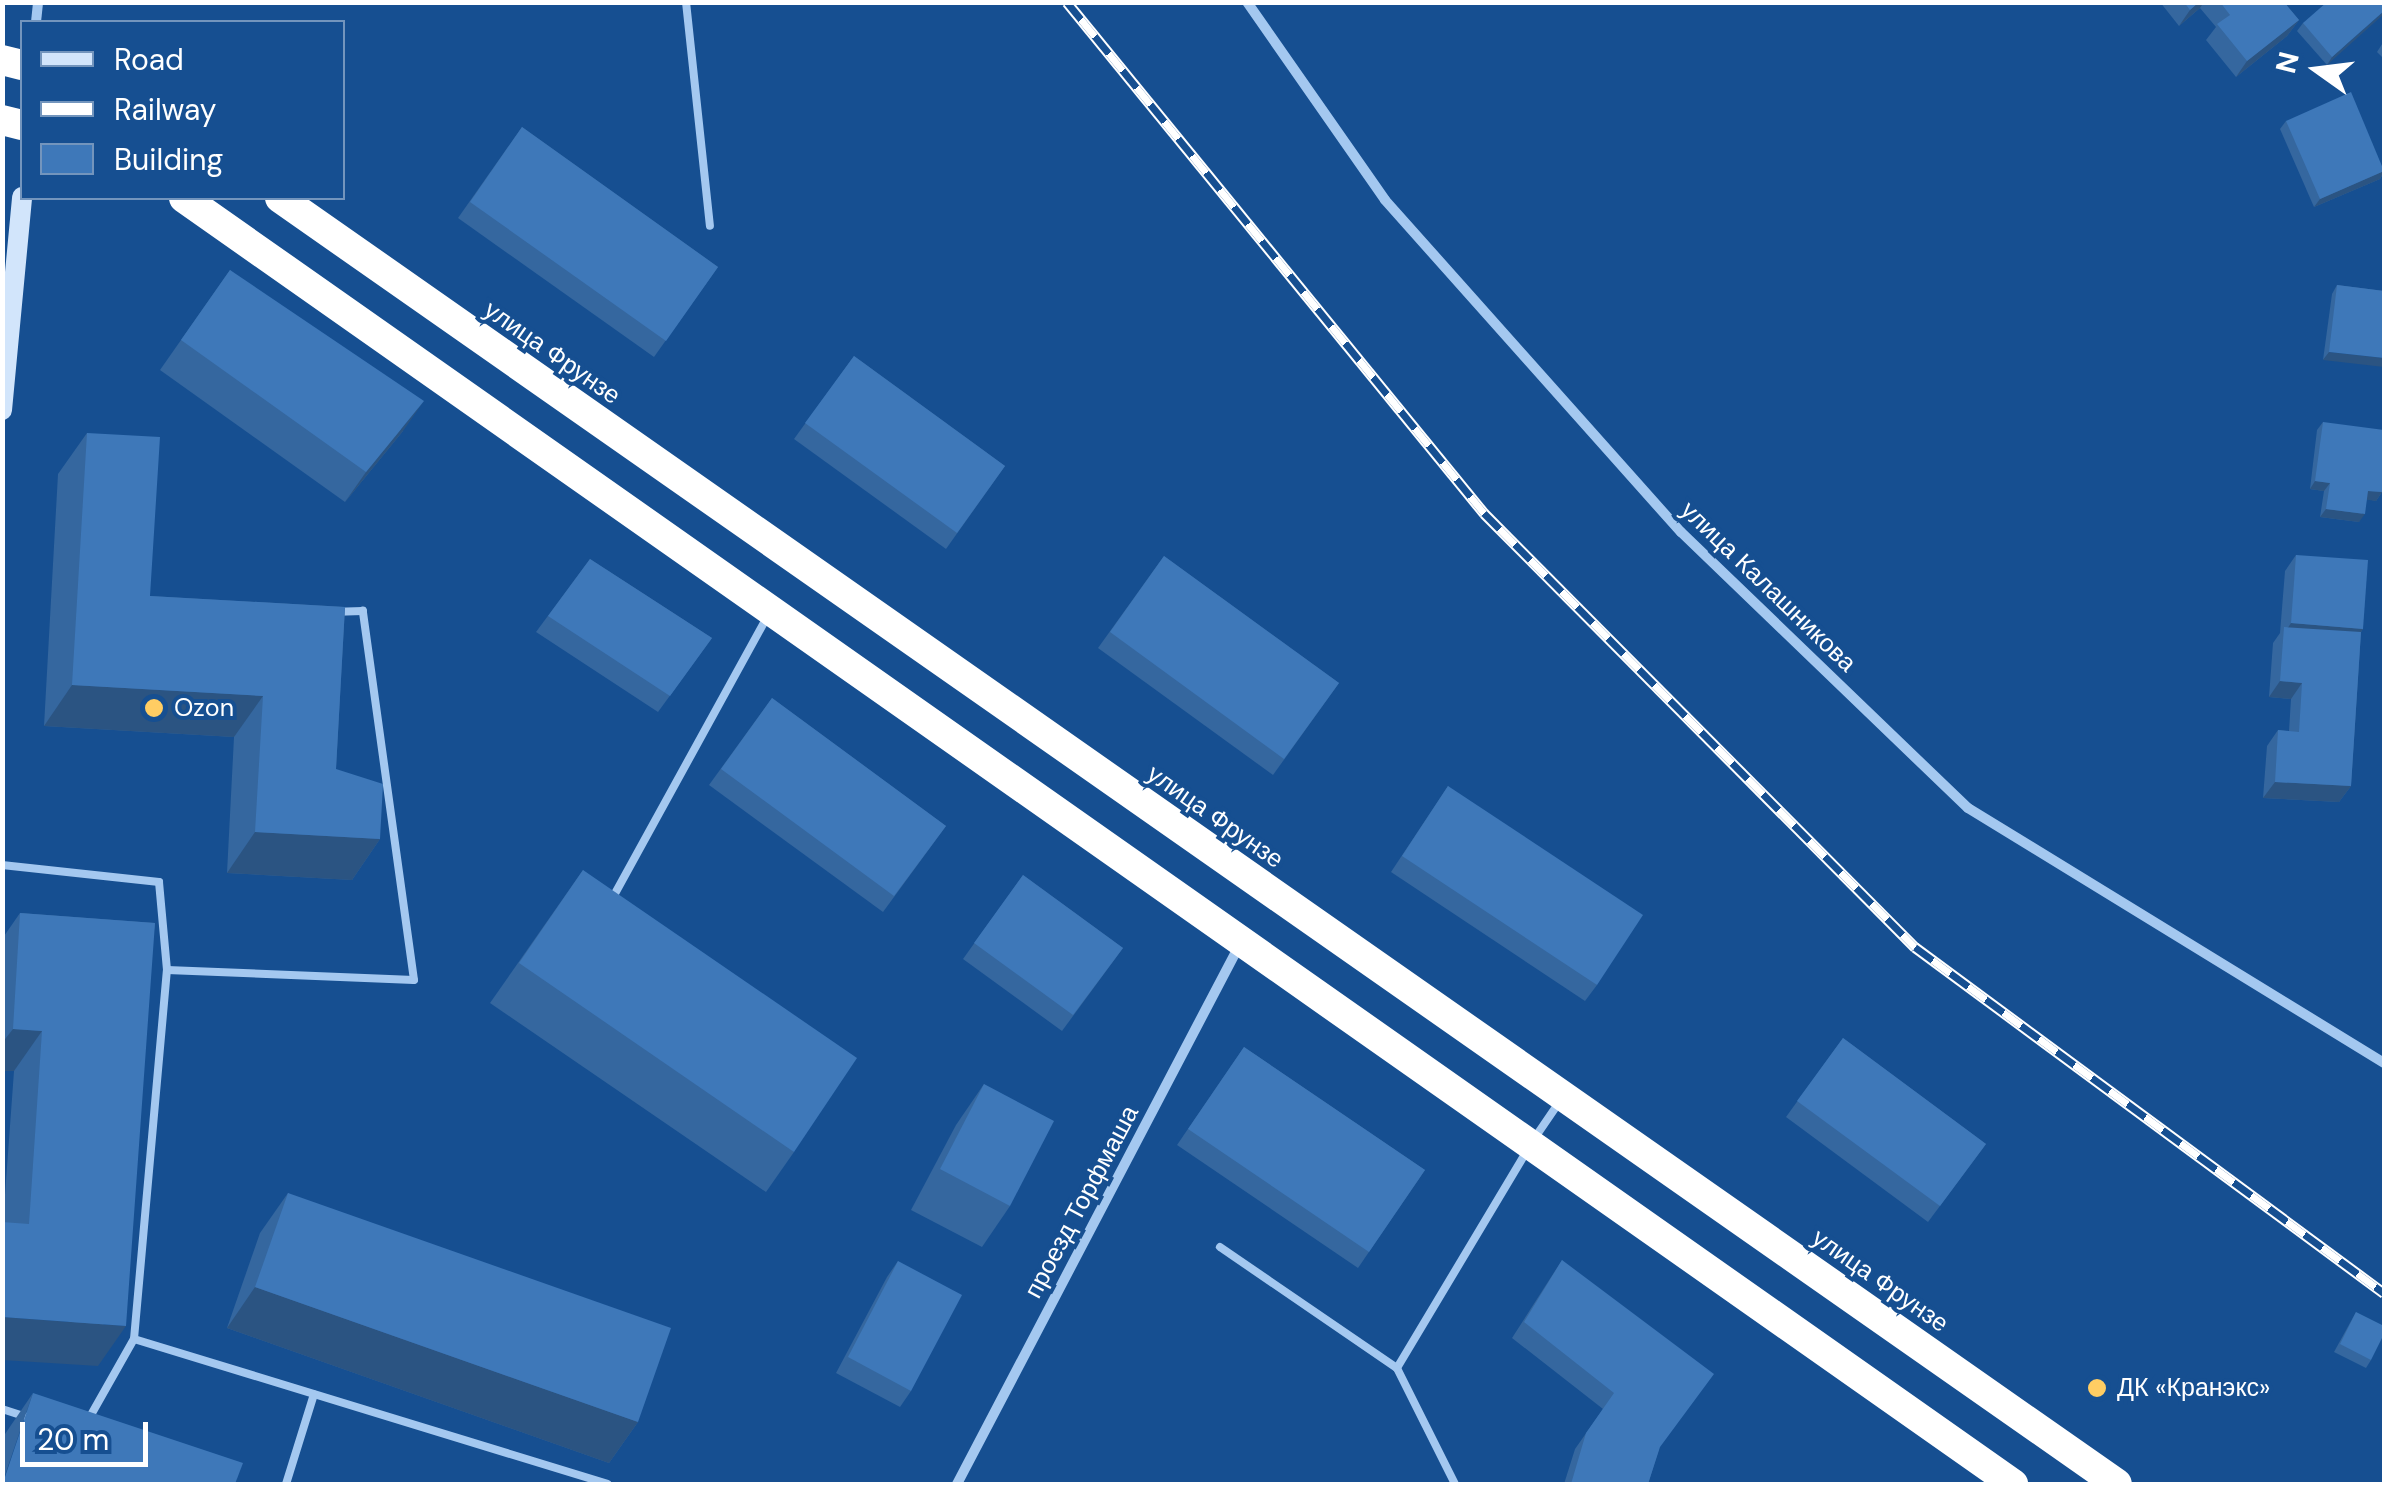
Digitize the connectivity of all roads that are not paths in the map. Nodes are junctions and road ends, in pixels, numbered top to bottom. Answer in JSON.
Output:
{"nodes":[{"id":1,"x":686,"y":2,"type":"edge"},
{"id":2,"x":1247,"y":2,"type":"edge"},
{"id":3,"x":22,"y":200,"type":"edge"},
{"id":4,"x":187,"y":200,"type":"edge"},
{"id":5,"x":283,"y":200,"type":"edge"},
{"id":6,"x":710,"y":226,"type":"dead end"},
{"id":7,"x":2,"y":410,"type":"edge"},
{"id":8,"x":773,"y":605,"type":"junction"},
{"id":9,"x":324,"y":612,"type":"edge"},
{"id":10,"x":2,"y":865,"type":"edge"},
{"id":11,"x":1272,"y":893,"type":"junction"},
{"id":12,"x":604,"y":913,"type":"edge"},
{"id":13,"x":1242,"y":938,"type":"junction"},
{"id":14,"x":167,"y":970,"type":"junction"},
{"id":15,"x":2384,"y":1064,"type":"edge"},
{"id":16,"x":1563,"y":1097,"type":"junction"},
{"id":17,"x":1532,"y":1142,"type":"junction"},
{"id":18,"x":1220,"y":1247,"type":"dead end"},
{"id":19,"x":134,"y":1339,"type":"junction"},
{"id":20,"x":1397,"y":1368,"type":"junction"},
{"id":21,"x":314,"y":1394,"type":"junction"},
{"id":22,"x":2,"y":1409,"type":"edge"},
{"id":23,"x":49,"y":1424,"type":"edge"},
{"id":24,"x":97,"y":1440,"type":"edge"},
{"id":25,"x":2107,"y":1477,"type":"edge"},
{"id":26,"x":286,"y":1484,"type":"edge"},
{"id":27,"x":607,"y":1484,"type":"edge"},
{"id":28,"x":957,"y":1484,"type":"edge"},
{"id":29,"x":1455,"y":1484,"type":"edge"},
{"id":30,"x":2014,"y":1484,"type":"edge"},
{"id":31,"x":2126,"y":1484,"type":"edge"}],
"edges":[{"from":1,"to":6,"type":"lane"},
{"from":2,"to":15,"type":"street","name":"улица Калашникова"},
{"from":3,"to":7,"type":"street"},
{"from":4,"to":8,"type":"highway"},
{"from":5,"to":11,"type":"highway","name":"улица Фрунзе"},
{"from":8,"to":12,"type":"lane"},
{"from":8,"to":13,"type":"highway"},
{"from":9,"to":14,"type":"lane"},
{"from":10,"to":14,"type":"lane"},
{"from":11,"to":13,"type":"highway"},
{"from":11,"to":16,"type":"highway","name":"улица Фрунзе"},
{"from":13,"to":17,"type":"highway"},
{"from":13,"to":28,"type":"street","name":"проезд Торфмаша"},
{"from":14,"to":19,"type":"lane"},
{"from":16,"to":17,"type":"lane"},
{"from":16,"to":25,"type":"highway","name":"улица Фрунзе"},
{"from":17,"to":20,"type":"lane"},
{"from":17,"to":30,"type":"highway"},
{"from":18,"to":20,"type":"lane"},
{"from":19,"to":21,"type":"lane"},
{"from":19,"to":24,"type":"lane"},
{"from":20,"to":29,"type":"lane"},
{"from":21,"to":26,"type":"lane"},
{"from":21,"to":27,"type":"lane"},
{"from":22,"to":23,"type":"lane"},
{"from":25,"to":31,"type":"street"}]}
